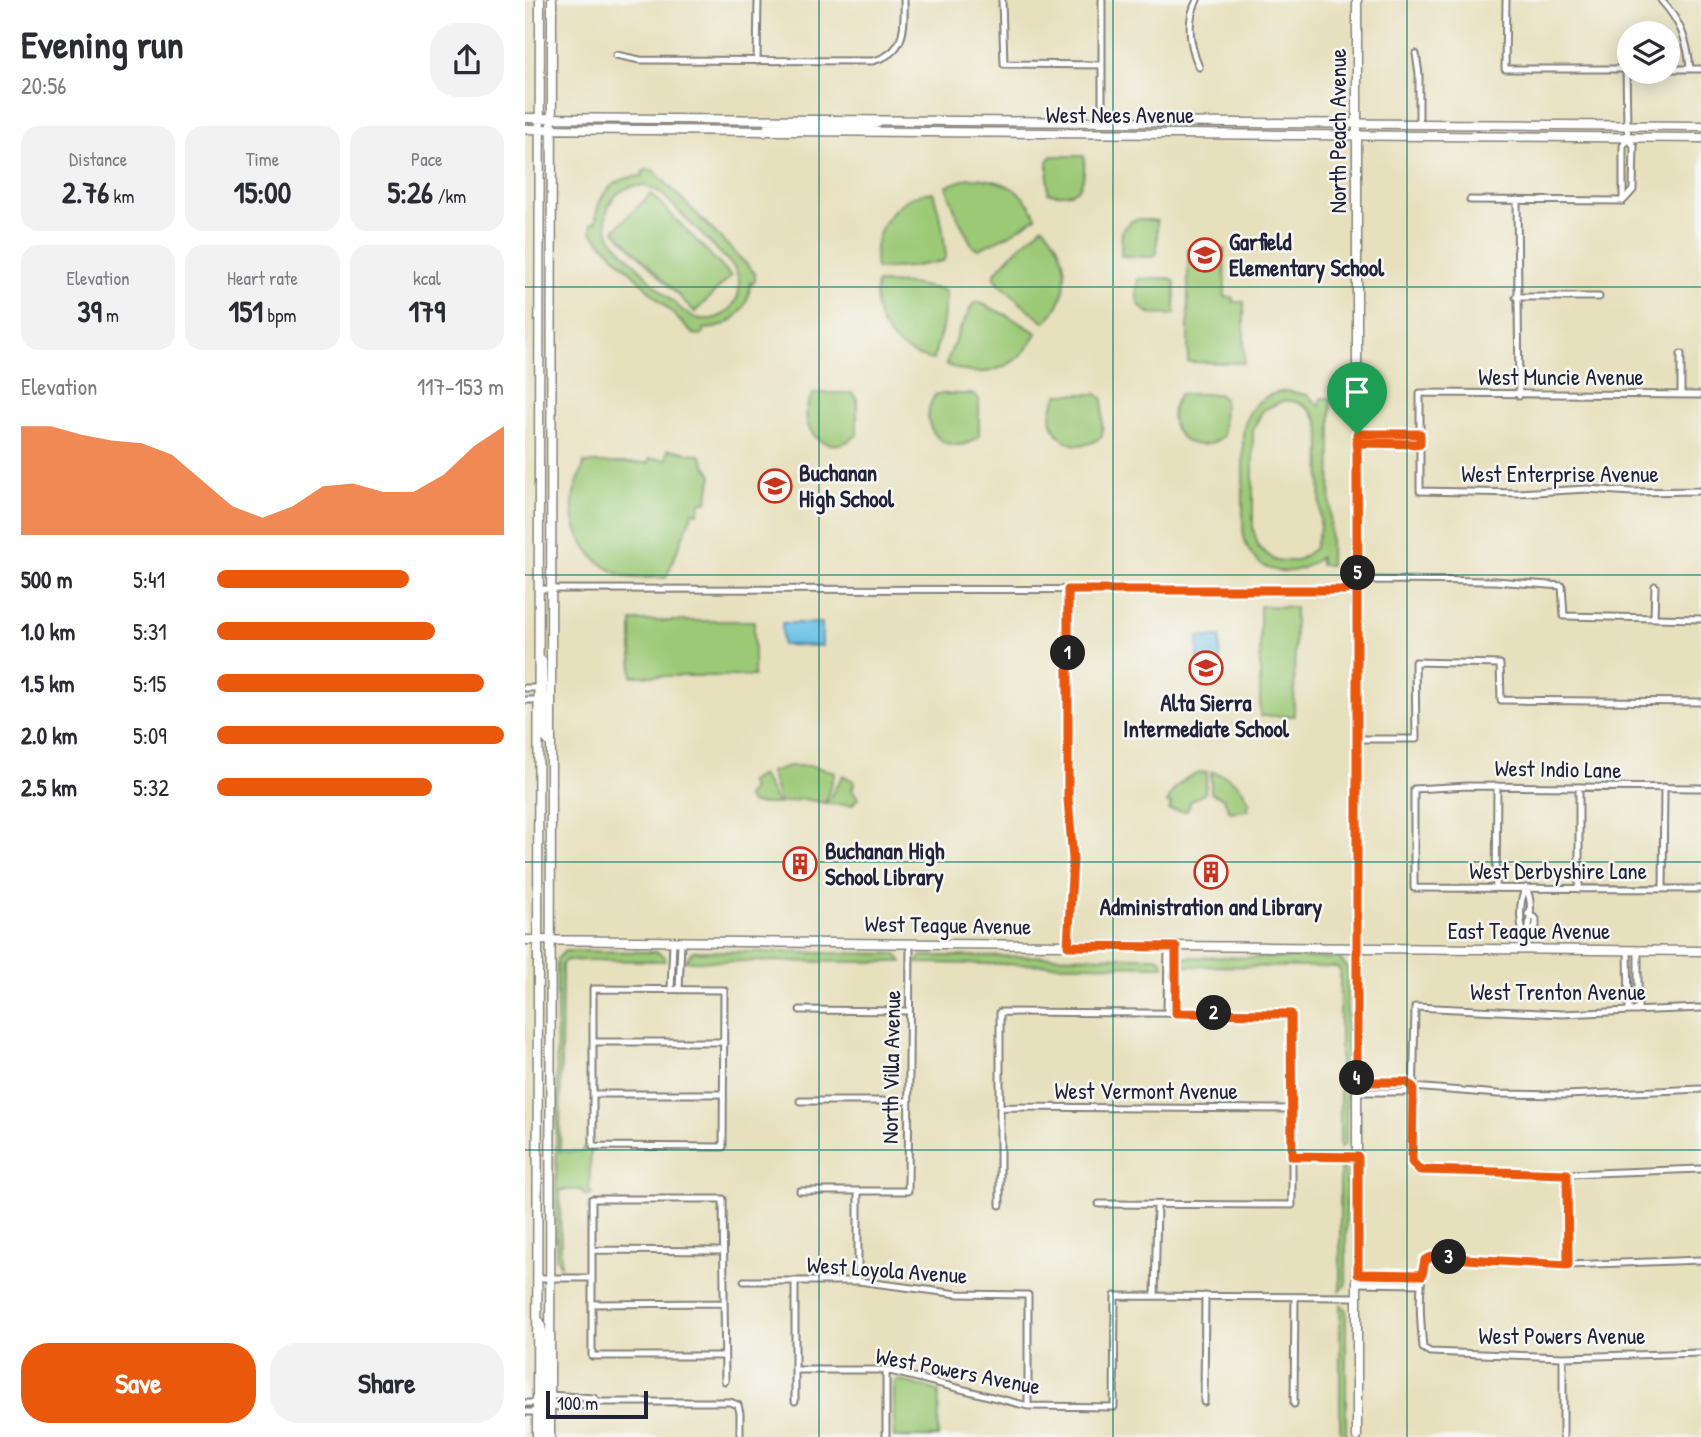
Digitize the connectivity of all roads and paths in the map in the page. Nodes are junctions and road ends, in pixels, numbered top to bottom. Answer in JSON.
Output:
{"nodes":[{"id":1,"x":540,"y":0,"type":"edge"},
{"id":2,"x":552,"y":0,"type":"edge"},
{"id":3,"x":758,"y":0,"type":"edge"},
{"id":4,"x":904,"y":0,"type":"edge"},
{"id":5,"x":1003,"y":0,"type":"edge"},
{"id":6,"x":1101,"y":0,"type":"edge"},
{"id":7,"x":1197,"y":0,"type":"edge"},
{"id":8,"x":1357,"y":0,"type":"edge"},
{"id":9,"x":1506,"y":0,"type":"edge"},
{"id":10,"x":1661,"y":0,"type":"edge"},
{"id":11,"x":894,"y":51,"type":"junction"},
{"id":12,"x":1416,"y":54,"type":"dead end"},
{"id":13,"x":616,"y":55,"type":"dead end"},
{"id":14,"x":901,"y":59,"type":"dead end"},
{"id":15,"x":757,"y":61,"type":"junction"},
{"id":16,"x":1102,"y":65,"type":"junction"},
{"id":17,"x":1199,"y":67,"type":"dead end"},
{"id":18,"x":1617,"y":69,"type":"edge"},
{"id":19,"x":1680,"y":69,"type":"edge"},
{"id":20,"x":1690,"y":69,"type":"junction"},
{"id":21,"x":1701,"y":69,"type":"edge"},
{"id":22,"x":1627,"y":84,"type":"edge"},
{"id":23,"x":525,"y":118,"type":"edge"},
{"id":24,"x":540,"y":118,"type":"junction"},
{"id":25,"x":552,"y":119,"type":"junction"},
{"id":26,"x":890,"y":120,"type":"junction"},
{"id":27,"x":1102,"y":123,"type":"junction"},
{"id":28,"x":1358,"y":123,"type":"junction"},
{"id":29,"x":1419,"y":124,"type":"junction"},
{"id":30,"x":1627,"y":125,"type":"junction"},
{"id":31,"x":1701,"y":126,"type":"edge"},
{"id":32,"x":525,"y":129,"type":"edge"},
{"id":33,"x":540,"y":130,"type":"junction"},
{"id":34,"x":552,"y":130,"type":"junction"},
{"id":35,"x":765,"y":132,"type":"junction"},
{"id":36,"x":1358,"y":136,"type":"junction"},
{"id":37,"x":1628,"y":138,"type":"junction"},
{"id":38,"x":1701,"y":138,"type":"edge"},
{"id":39,"x":1471,"y":200,"type":"dead end"},
{"id":40,"x":1517,"y":200,"type":"junction"},
{"id":41,"x":1623,"y":201,"type":"junction"},
{"id":42,"x":1516,"y":297,"type":"junction"},
{"id":43,"x":1599,"y":298,"type":"dead end"},
{"id":44,"x":539,"y":322,"type":"junction"},
{"id":45,"x":552,"y":322,"type":"junction"},
{"id":46,"x":1681,"y":354,"type":"dead end"},
{"id":47,"x":1681,"y":395,"type":"junction"},
{"id":48,"x":1701,"y":395,"type":"edge"},
{"id":49,"x":1519,"y":396,"type":"junction"},
{"id":50,"x":1420,"y":434,"type":"junction"},
{"id":51,"x":1357,"y":439,"type":"junction"},
{"id":52,"x":1420,"y":444,"type":"junction"},
{"id":53,"x":1701,"y":491,"type":"edge"},
{"id":54,"x":1358,"y":585,"type":"junction"},
{"id":55,"x":1655,"y":586,"type":"dead end"},
{"id":56,"x":538,"y":589,"type":"junction"},
{"id":57,"x":551,"y":589,"type":"junction"},
{"id":58,"x":1068,"y":590,"type":"junction"},
{"id":59,"x":1654,"y":618,"type":"junction"},
{"id":60,"x":1701,"y":620,"type":"edge"},
{"id":61,"x":539,"y":640,"type":"junction"},
{"id":62,"x":525,"y":688,"type":"edge"},
{"id":63,"x":538,"y":688,"type":"junction"},
{"id":64,"x":525,"y":700,"type":"edge"},
{"id":65,"x":538,"y":700,"type":"junction"},
{"id":66,"x":1701,"y":702,"type":"edge"},
{"id":67,"x":1357,"y":739,"type":"junction"},
{"id":68,"x":551,"y":744,"type":"junction"},
{"id":69,"x":1497,"y":786,"type":"junction"},
{"id":70,"x":1579,"y":787,"type":"junction"},
{"id":71,"x":1664,"y":787,"type":"junction"},
{"id":72,"x":1701,"y":788,"type":"edge"},
{"id":73,"x":1414,"y":888,"type":"joint"},
{"id":74,"x":1496,"y":888,"type":"junction"},
{"id":75,"x":1526,"y":888,"type":"junction"},
{"id":76,"x":1579,"y":889,"type":"junction"},
{"id":77,"x":1663,"y":889,"type":"junction"},
{"id":78,"x":1701,"y":889,"type":"edge"},
{"id":79,"x":1522,"y":914,"type":"junction"},
{"id":80,"x":1530,"y":914,"type":"junction"},
{"id":81,"x":1528,"y":935,"type":"junction"},
{"id":82,"x":525,"y":940,"type":"edge"},
{"id":83,"x":537,"y":940,"type":"junction"},
{"id":84,"x":551,"y":940,"type":"junction"},
{"id":85,"x":677,"y":942,"type":"junction"},
{"id":86,"x":910,"y":944,"type":"junction"},
{"id":87,"x":1068,"y":946,"type":"junction"},
{"id":88,"x":1172,"y":947,"type":"junction"},
{"id":89,"x":1357,"y":949,"type":"junction"},
{"id":90,"x":1527,"y":950,"type":"junction"},
{"id":91,"x":1628,"y":951,"type":"junction"},
{"id":92,"x":1638,"y":951,"type":"junction"},
{"id":93,"x":1701,"y":951,"type":"edge"},
{"id":94,"x":671,"y":989,"type":"junction"},
{"id":95,"x":679,"y":990,"type":"junction"},
{"id":96,"x":1701,"y":1008,"type":"edge"},
{"id":97,"x":800,"y":1010,"type":"dead end"},
{"id":98,"x":909,"y":1011,"type":"junction"},
{"id":99,"x":1629,"y":1011,"type":"junction"},
{"id":100,"x":1638,"y":1011,"type":"junction"},
{"id":101,"x":1167,"y":1013,"type":"junction"},
{"id":102,"x":1176,"y":1013,"type":"junction"},
{"id":103,"x":593,"y":1042,"type":"junction"},
{"id":104,"x":724,"y":1042,"type":"junction"},
{"id":105,"x":1357,"y":1082,"type":"junction"},
{"id":106,"x":1413,"y":1087,"type":"junction"},
{"id":107,"x":1701,"y":1089,"type":"edge"},
{"id":108,"x":1357,"y":1092,"type":"junction"},
{"id":109,"x":593,"y":1094,"type":"junction"},
{"id":110,"x":723,"y":1094,"type":"junction"},
{"id":111,"x":800,"y":1101,"type":"dead end"},
{"id":112,"x":908,"y":1101,"type":"junction"},
{"id":113,"x":1000,"y":1107,"type":"junction"},
{"id":114,"x":1292,"y":1110,"type":"junction"},
{"id":115,"x":1292,"y":1156,"type":"junction"},
{"id":116,"x":1358,"y":1157,"type":"junction"},
{"id":117,"x":1701,"y":1169,"type":"edge"},
{"id":118,"x":1567,"y":1174,"type":"junction"},
{"id":119,"x":800,"y":1191,"type":"dead end"},
{"id":120,"x":858,"y":1191,"type":"junction"},
{"id":121,"x":1099,"y":1204,"type":"dead end"},
{"id":122,"x":1000,"y":1205,"type":"dead end"},
{"id":123,"x":1157,"y":1205,"type":"junction"},
{"id":124,"x":592,"y":1250,"type":"junction"},
{"id":125,"x":723,"y":1251,"type":"junction"},
{"id":126,"x":1701,"y":1260,"type":"edge"},
{"id":127,"x":1568,"y":1265,"type":"junction"},
{"id":128,"x":1422,"y":1275,"type":"junction"},
{"id":129,"x":537,"y":1278,"type":"junction"},
{"id":130,"x":550,"y":1278,"type":"junction"},
{"id":131,"x":592,"y":1278,"type":"junction"},
{"id":132,"x":1358,"y":1279,"type":"junction"},
{"id":133,"x":744,"y":1281,"type":"dead end"},
{"id":134,"x":795,"y":1281,"type":"junction"},
{"id":135,"x":857,"y":1281,"type":"junction"},
{"id":136,"x":1420,"y":1284,"type":"junction"},
{"id":137,"x":1155,"y":1296,"type":"junction"},
{"id":138,"x":1205,"y":1296,"type":"junction"},
{"id":139,"x":1295,"y":1297,"type":"junction"},
{"id":140,"x":1358,"y":1297,"type":"junction"},
{"id":141,"x":723,"y":1303,"type":"junction"},
{"id":142,"x":592,"y":1304,"type":"junction"},
{"id":143,"x":537,"y":1310,"type":"junction"},
{"id":144,"x":1701,"y":1353,"type":"edge"},
{"id":145,"x":723,"y":1356,"type":"junction"},
{"id":146,"x":1563,"y":1357,"type":"junction"},
{"id":147,"x":795,"y":1370,"type":"junction"},
{"id":148,"x":886,"y":1370,"type":"junction"},
{"id":149,"x":725,"y":1381,"type":"dead end"},
{"id":150,"x":549,"y":1395,"type":"junction"},
{"id":151,"x":578,"y":1398,"type":"junction"},
{"id":152,"x":795,"y":1401,"type":"dead end"},
{"id":153,"x":598,"y":1402,"type":"junction"},
{"id":154,"x":1204,"y":1402,"type":"dead end"},
{"id":155,"x":525,"y":1403,"type":"edge"},
{"id":156,"x":1294,"y":1404,"type":"dead end"},
{"id":157,"x":577,"y":1405,"type":"junction"},
{"id":158,"x":1028,"y":1406,"type":"junction"},
{"id":159,"x":549,"y":1407,"type":"junction"},
{"id":160,"x":537,"y":1408,"type":"junction"},
{"id":161,"x":525,"y":1412,"type":"edge"},
{"id":162,"x":537,"y":1437,"type":"edge"},
{"id":163,"x":543,"y":1437,"type":"edge"},
{"id":164,"x":549,"y":1437,"type":"edge"},
{"id":165,"x":740,"y":1437,"type":"edge"},
{"id":166,"x":887,"y":1437,"type":"edge"},
{"id":167,"x":1357,"y":1437,"type":"edge"},
{"id":168,"x":1563,"y":1437,"type":"edge"}],
"edges":[{"from":1,"to":24,"type":"main road"},
{"from":2,"to":25,"type":"main road"},
{"from":3,"to":15,"type":"street"},
{"from":4,"to":11,"type":"street"},
{"from":5,"to":16,"type":"street"},
{"from":6,"to":16,"type":"street"},
{"from":7,"to":17,"type":"street"},
{"from":8,"to":28,"type":"main road","name":"North Peach Avenue"},
{"from":9,"to":18,"type":"street"},
{"from":10,"to":20,"type":"street"},
{"from":11,"to":14,"type":"street"},
{"from":11,"to":15,"type":"street"},
{"from":12,"to":29,"type":"street"},
{"from":13,"to":15,"type":"street"},
{"from":16,"to":27,"type":"street"},
{"from":19,"to":20,"type":"street"},
{"from":20,"to":21,"type":"street"},
{"from":22,"to":30,"type":"street"},
{"from":23,"to":24,"type":"main road","name":"West Nees Avenue"},
{"from":24,"to":25,"type":"main road","name":"West Nees Avenue"},
{"from":24,"to":33,"type":"main road"},
{"from":25,"to":26,"type":"main road","name":"West Nees Avenue"},
{"from":25,"to":34,"type":"main road"},
{"from":26,"to":27,"type":"main road","name":"West Nees Avenue"},
{"from":26,"to":35,"type":"main road"},
{"from":27,"to":28,"type":"main road","name":"West Nees Avenue"},
{"from":28,"to":29,"type":"main road","name":"West Nees Avenue"},
{"from":28,"to":36,"type":"main road","name":"North Peach Avenue"},
{"from":29,"to":30,"type":"main road","name":"West Nees Avenue"},
{"from":30,"to":31,"type":"main road","name":"West Nees Avenue"},
{"from":30,"to":37,"type":"street"},
{"from":32,"to":33,"type":"main road","name":"West Nees Avenue"},
{"from":33,"to":34,"type":"main road","name":"West Nees Avenue"},
{"from":33,"to":44,"type":"main road"},
{"from":34,"to":35,"type":"main road","name":"West Nees Avenue"},
{"from":34,"to":45,"type":"main road"},
{"from":35,"to":36,"type":"main road","name":"West Nees Avenue"},
{"from":36,"to":37,"type":"main road","name":"West Nees Avenue"},
{"from":36,"to":51,"type":"main road","name":"North Peach Avenue"},
{"from":37,"to":38,"type":"main road","name":"West Nees Avenue"},
{"from":37,"to":41,"type":"street"},
{"from":37,"to":41,"type":"street"},
{"from":39,"to":40,"type":"street"},
{"from":40,"to":41,"type":"street"},
{"from":40,"to":42,"type":"street"},
{"from":42,"to":43,"type":"street"},
{"from":42,"to":49,"type":"street"},
{"from":44,"to":45,"type":"main road"},
{"from":44,"to":56,"type":"main road"},
{"from":45,"to":57,"type":"main road"},
{"from":46,"to":47,"type":"street"},
{"from":47,"to":48,"type":"street","name":"West Muncie Avenue"},
{"from":47,"to":49,"type":"street","name":"West Muncie Avenue"},
{"from":49,"to":50,"type":"street","name":"West Muncie Avenue"},
{"from":50,"to":51,"type":"street"},
{"from":50,"to":52,"type":"street"},
{"from":51,"to":52,"type":"street"},
{"from":51,"to":54,"type":"main road","name":"North Peach Avenue"},
{"from":52,"to":53,"type":"street","name":"West Enterprise Avenue"},
{"from":54,"to":58,"type":"street"},
{"from":54,"to":59,"type":"street"},
{"from":54,"to":67,"type":"main road","name":"North Peach Avenue"},
{"from":55,"to":59,"type":"street"},
{"from":56,"to":57,"type":"street"},
{"from":56,"to":61,"type":"main road"},
{"from":57,"to":58,"type":"street"},
{"from":57,"to":68,"type":"main road"},
{"from":58,"to":87,"type":"street"},
{"from":59,"to":60,"type":"street"},
{"from":61,"to":63,"type":"main road"},
{"from":61,"to":68,"type":"main road"},
{"from":62,"to":63,"type":"street"},
{"from":63,"to":65,"type":"main road"},
{"from":64,"to":65,"type":"street"},
{"from":65,"to":83,"type":"main road"},
{"from":66,"to":67,"type":"street"},
{"from":67,"to":89,"type":"main road","name":"North Peach Avenue"},
{"from":68,"to":84,"type":"main road"},
{"from":69,"to":70,"type":"street","name":"West Indio Lane"},
{"from":69,"to":73,"type":"street","name":"West Indio Lane"},
{"from":69,"to":74,"type":"street"},
{"from":70,"to":71,"type":"street","name":"West Indio Lane"},
{"from":70,"to":76,"type":"street"},
{"from":71,"to":72,"type":"street","name":"West Indio Lane"},
{"from":71,"to":77,"type":"street"},
{"from":73,"to":74,"type":"street","name":"West Derbyshire Lane"},
{"from":74,"to":75,"type":"street","name":"West Derbyshire Lane"},
{"from":75,"to":76,"type":"street","name":"West Derbyshire Lane"},
{"from":75,"to":79,"type":"street"},
{"from":75,"to":80,"type":"street"},
{"from":76,"to":77,"type":"street","name":"West Derbyshire Lane"},
{"from":77,"to":78,"type":"street","name":"West Derbyshire Lane"},
{"from":79,"to":80,"type":"street"},
{"from":79,"to":81,"type":"street"},
{"from":80,"to":81,"type":"street"},
{"from":81,"to":90,"type":"street"},
{"from":82,"to":83,"type":"main road","name":"West Teague Avenue"},
{"from":83,"to":84,"type":"main road","name":"West Teague Avenue"},
{"from":83,"to":129,"type":"main road"},
{"from":84,"to":85,"type":"main road","name":"West Teague Avenue"},
{"from":84,"to":130,"type":"main road"},
{"from":85,"to":86,"type":"main road","name":"West Teague Avenue"},
{"from":85,"to":94,"type":"street"},
{"from":85,"to":95,"type":"street"},
{"from":86,"to":87,"type":"main road","name":"West Teague Avenue"},
{"from":86,"to":98,"type":"street","name":"North Villa Avenue"},
{"from":87,"to":88,"type":"main road","name":"West Teague Avenue"},
{"from":88,"to":89,"type":"main road","name":"West Teague Avenue"},
{"from":88,"to":101,"type":"street"},
{"from":88,"to":102,"type":"street"},
{"from":89,"to":90,"type":"main road","name":"East Teague Avenue"},
{"from":89,"to":105,"type":"main road","name":"North Peach Avenue"},
{"from":90,"to":91,"type":"main road","name":"East Teague Avenue"},
{"from":91,"to":92,"type":"main road","name":"East Teague Avenue"},
{"from":91,"to":99,"type":"street"},
{"from":92,"to":93,"type":"main road","name":"East Teague Avenue"},
{"from":92,"to":100,"type":"street"},
{"from":94,"to":95,"type":"street"},
{"from":94,"to":103,"type":"street"},
{"from":95,"to":104,"type":"street"},
{"from":96,"to":100,"type":"street","name":"West Trenton Avenue"},
{"from":97,"to":98,"type":"street"},
{"from":98,"to":112,"type":"street","name":"North Villa Avenue"},
{"from":99,"to":100,"type":"street","name":"West Trenton Avenue"},
{"from":99,"to":106,"type":"street","name":"West Trenton Avenue"},
{"from":101,"to":102,"type":"street"},
{"from":101,"to":113,"type":"street"},
{"from":102,"to":114,"type":"street"},
{"from":103,"to":104,"type":"street"},
{"from":103,"to":109,"type":"street"},
{"from":104,"to":110,"type":"street"},
{"from":105,"to":106,"type":"street"},
{"from":105,"to":108,"type":"main road","name":"North Peach Avenue"},
{"from":106,"to":107,"type":"street"},
{"from":106,"to":108,"type":"street"},
{"from":106,"to":118,"type":"street"},
{"from":108,"to":116,"type":"main road","name":"North Peach Avenue"},
{"from":109,"to":110,"type":"street"},
{"from":109,"to":110,"type":"street"},
{"from":111,"to":112,"type":"street"},
{"from":112,"to":120,"type":"street","name":"North Villa Avenue"},
{"from":113,"to":114,"type":"street","name":"West Vermont Avenue"},
{"from":113,"to":122,"type":"street"},
{"from":114,"to":115,"type":"street"},
{"from":115,"to":116,"type":"street"},
{"from":115,"to":123,"type":"street"},
{"from":116,"to":132,"type":"main road","name":"North Peach Avenue"},
{"from":117,"to":118,"type":"street"},
{"from":118,"to":127,"type":"street"},
{"from":119,"to":120,"type":"street"},
{"from":120,"to":135,"type":"street"},
{"from":121,"to":123,"type":"street"},
{"from":123,"to":137,"type":"street"},
{"from":124,"to":125,"type":"street"},
{"from":124,"to":125,"type":"street"},
{"from":124,"to":131,"type":"street"},
{"from":125,"to":141,"type":"street"},
{"from":126,"to":127,"type":"street"},
{"from":127,"to":128,"type":"street"},
{"from":128,"to":132,"type":"street"},
{"from":128,"to":136,"type":"street"},
{"from":129,"to":130,"type":"street"},
{"from":129,"to":143,"type":"main road"},
{"from":130,"to":131,"type":"street"},
{"from":130,"to":150,"type":"main road"},
{"from":131,"to":142,"type":"street"},
{"from":132,"to":136,"type":"street"},
{"from":132,"to":140,"type":"main road","name":"North Peach Avenue"},
{"from":133,"to":134,"type":"street","name":"West Loyola Avenue"},
{"from":134,"to":135,"type":"street","name":"West Loyola Avenue"},
{"from":134,"to":147,"type":"street"},
{"from":135,"to":158,"type":"street","name":"West Loyola Avenue"},
{"from":136,"to":146,"type":"street","name":"West Powers Avenue"},
{"from":137,"to":138,"type":"street"},
{"from":137,"to":158,"type":"street","name":"West Powers Avenue"},
{"from":138,"to":139,"type":"street"},
{"from":138,"to":154,"type":"street"},
{"from":139,"to":140,"type":"street"},
{"from":139,"to":156,"type":"street"},
{"from":140,"to":167,"type":"main road","name":"North Peach Avenue"},
{"from":141,"to":142,"type":"street"},
{"from":141,"to":145,"type":"street"},
{"from":142,"to":145,"type":"street"},
{"from":143,"to":159,"type":"main road"},
{"from":143,"to":160,"type":"main road"},
{"from":144,"to":146,"type":"street","name":"West Powers Avenue"},
{"from":145,"to":149,"type":"street"},
{"from":146,"to":168,"type":"street"},
{"from":147,"to":148,"type":"street","name":"West Powers Avenue"},
{"from":147,"to":152,"type":"street"},
{"from":148,"to":158,"type":"street","name":"West Powers Avenue"},
{"from":148,"to":166,"type":"street"},
{"from":150,"to":151,"type":"street"},
{"from":150,"to":159,"type":"main road"},
{"from":151,"to":153,"type":"street"},
{"from":151,"to":157,"type":"street"},
{"from":153,"to":157,"type":"street"},
{"from":153,"to":165,"type":"street"},
{"from":155,"to":160,"type":"street"},
{"from":157,"to":159,"type":"street"},
{"from":159,"to":164,"type":"main road"},
{"from":160,"to":161,"type":"street"},
{"from":160,"to":162,"type":"main road"},
{"from":160,"to":163,"type":"main road"}]}
